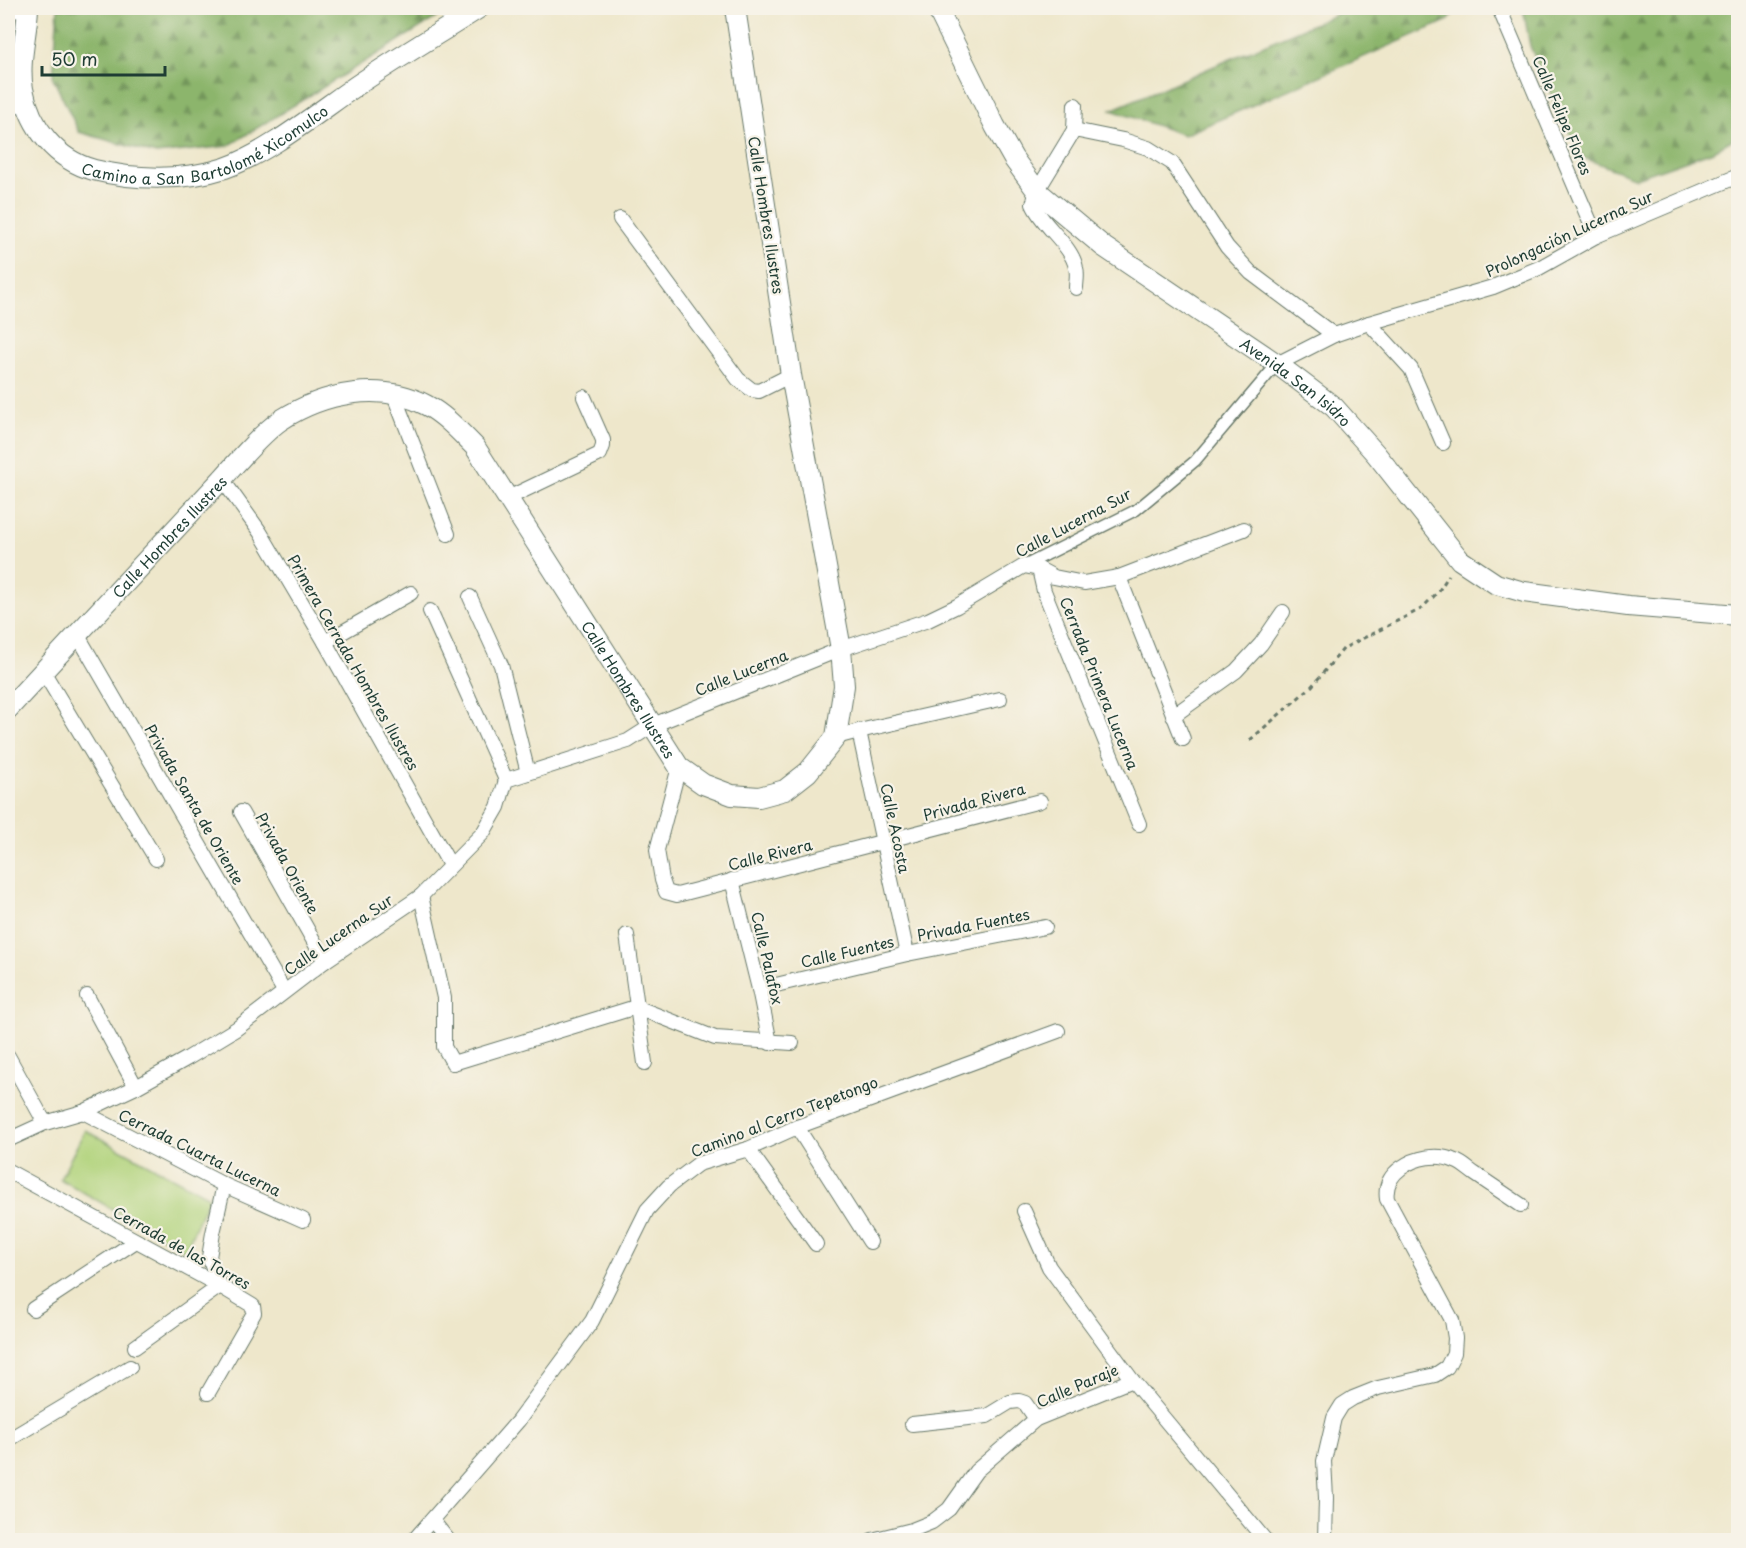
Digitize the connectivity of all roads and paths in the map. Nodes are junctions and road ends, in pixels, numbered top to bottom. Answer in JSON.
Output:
{"nodes":[{"id":1,"x":479,"y":8,"type":"edge"},
{"id":2,"x":937,"y":8,"type":"edge"},
{"id":3,"x":1499,"y":8,"type":"edge"},
{"id":4,"x":8,"y":9,"type":"edge"},
{"id":5,"x":28,"y":10,"type":"edge"},
{"id":6,"x":738,"y":11,"type":"edge"},
{"id":7,"x":26,"y":100,"type":"junction"},
{"id":8,"x":1075,"y":105,"type":"dead end"},
{"id":9,"x":8,"y":110,"type":"edge"},
{"id":10,"x":1074,"y":130,"type":"junction"},
{"id":11,"x":1738,"y":176,"type":"edge"},
{"id":12,"x":1037,"y":191,"type":"junction"},
{"id":13,"x":620,"y":219,"type":"dead end"},
{"id":14,"x":1596,"y":236,"type":"junction"},
{"id":15,"x":1076,"y":288,"type":"dead end"},
{"id":16,"x":1369,"y":323,"type":"junction"},
{"id":17,"x":1334,"y":335,"type":"junction"},
{"id":18,"x":1277,"y":364,"type":"junction"},
{"id":19,"x":791,"y":375,"type":"junction"},
{"id":20,"x":393,"y":393,"type":"junction"},
{"id":21,"x":584,"y":397,"type":"dead end"},
{"id":22,"x":1443,"y":443,"type":"dead end"},
{"id":23,"x":222,"y":479,"type":"junction"},
{"id":24,"x":508,"y":498,"type":"junction"},
{"id":25,"x":1244,"y":529,"type":"dead end"},
{"id":26,"x":448,"y":534,"type":"dead end"},
{"id":27,"x":1460,"y":560,"type":"junction"},
{"id":28,"x":1024,"y":566,"type":"junction"},
{"id":29,"x":1039,"y":569,"type":"junction"},
{"id":30,"x":1119,"y":577,"type":"junction"},
{"id":31,"x":411,"y":593,"type":"dead end"},
{"id":32,"x":470,"y":597,"type":"dead end"},
{"id":33,"x":430,"y":611,"type":"dead end"},
{"id":34,"x":1283,"y":612,"type":"dead end"},
{"id":35,"x":1738,"y":615,"type":"edge"},
{"id":36,"x":77,"y":634,"type":"junction"},
{"id":37,"x":325,"y":642,"type":"junction"},
{"id":38,"x":841,"y":649,"type":"junction"},
{"id":39,"x":43,"y":671,"type":"junction"},
{"id":40,"x":1000,"y":699,"type":"dead end"},
{"id":41,"x":8,"y":709,"type":"edge"},
{"id":42,"x":1173,"y":716,"type":"junction"},
{"id":43,"x":653,"y":725,"type":"junction"},
{"id":44,"x":859,"y":731,"type":"junction"},
{"id":45,"x":836,"y":737,"type":"junction"},
{"id":46,"x":1183,"y":740,"type":"dead end"},
{"id":47,"x":1251,"y":740,"type":"dead end"},
{"id":48,"x":679,"y":767,"type":"junction"},
{"id":49,"x":528,"y":773,"type":"junction"},
{"id":50,"x":506,"y":780,"type":"junction"},
{"id":51,"x":1040,"y":801,"type":"dead end"},
{"id":52,"x":241,"y":812,"type":"dead end"},
{"id":53,"x":1139,"y":824,"type":"dead end"},
{"id":54,"x":882,"y":842,"type":"junction"},
{"id":55,"x":156,"y":859,"type":"dead end"},
{"id":56,"x":450,"y":865,"type":"junction"},
{"id":57,"x":732,"y":880,"type":"junction"},
{"id":58,"x":420,"y":896,"type":"junction"},
{"id":59,"x":1045,"y":927,"type":"dead end"},
{"id":60,"x":627,"y":934,"type":"dead end"},
{"id":61,"x":907,"y":954,"type":"junction"},
{"id":62,"x":325,"y":961,"type":"junction"},
{"id":63,"x":759,"y":989,"type":"junction"},
{"id":64,"x":284,"y":992,"type":"junction"},
{"id":65,"x":87,"y":996,"type":"dead end"},
{"id":66,"x":636,"y":1007,"type":"junction"},
{"id":67,"x":1058,"y":1031,"type":"dead end"},
{"id":68,"x":770,"y":1043,"type":"junction"},
{"id":69,"x":792,"y":1043,"type":"dead end"},
{"id":70,"x":8,"y":1056,"type":"edge"},
{"id":71,"x":645,"y":1063,"type":"dead end"},
{"id":72,"x":136,"y":1087,"type":"junction"},
{"id":73,"x":83,"y":1112,"type":"junction"},
{"id":74,"x":45,"y":1123,"type":"junction"},
{"id":75,"x":797,"y":1127,"type":"junction"},
{"id":76,"x":8,"y":1140,"type":"edge"},
{"id":77,"x":748,"y":1149,"type":"junction"},
{"id":78,"x":8,"y":1171,"type":"edge"},
{"id":79,"x":224,"y":1185,"type":"junction"},
{"id":80,"x":1521,"y":1205,"type":"dead end"},
{"id":81,"x":1024,"y":1211,"type":"dead end"},
{"id":82,"x":303,"y":1221,"type":"dead end"},
{"id":83,"x":136,"y":1241,"type":"junction"},
{"id":84,"x":870,"y":1242,"type":"dead end"},
{"id":85,"x":816,"y":1244,"type":"dead end"},
{"id":86,"x":220,"y":1286,"type":"junction"},
{"id":87,"x":33,"y":1309,"type":"dead end"},
{"id":88,"x":135,"y":1347,"type":"dead end"},
{"id":89,"x":130,"y":1367,"type":"dead end"},
{"id":90,"x":1132,"y":1380,"type":"junction"},
{"id":91,"x":208,"y":1393,"type":"dead end"},
{"id":92,"x":1036,"y":1419,"type":"junction"},
{"id":93,"x":912,"y":1424,"type":"dead end"},
{"id":94,"x":8,"y":1440,"type":"edge"},
{"id":95,"x":432,"y":1520,"type":"junction"},
{"id":96,"x":414,"y":1540,"type":"edge"},
{"id":97,"x":448,"y":1540,"type":"edge"},
{"id":98,"x":872,"y":1540,"type":"edge"},
{"id":99,"x":1265,"y":1540,"type":"edge"},
{"id":100,"x":1325,"y":1540,"type":"edge"}],
"edges":[{"from":1,"to":7,"type":"main road","name":"Camino a San Bartolomé Xicomulco"},
{"from":2,"to":12,"type":"main road","name":"Avenida San Isidro"},
{"from":3,"to":14,"type":"street","name":"Calle Felipe Flores"},
{"from":4,"to":5,"type":"street"},
{"from":5,"to":7,"type":"main road","name":"Camino a San Bartolomé Xicomulco"},
{"from":6,"to":19,"type":"main road","name":"Calle Hombres Ilustres"},
{"from":7,"to":9,"type":"street"},
{"from":8,"to":10,"type":"street"},
{"from":10,"to":12,"type":"street"},
{"from":10,"to":17,"type":"street"},
{"from":11,"to":14,"type":"street","name":"Prolongación Lucerna Sur"},
{"from":12,"to":15,"type":"street"},
{"from":12,"to":18,"type":"main road","name":"Avenida San Isidro"},
{"from":13,"to":19,"type":"street"},
{"from":14,"to":16,"type":"street","name":"Prolongación Lucerna Sur"},
{"from":16,"to":17,"type":"street","name":"Prolongación Lucerna Sur"},
{"from":16,"to":22,"type":"street"},
{"from":17,"to":18,"type":"street","name":"Prolongación Lucerna Sur"},
{"from":18,"to":27,"type":"main road","name":"Avenida San Isidro"},
{"from":18,"to":28,"type":"street","name":"Calle Lucerna Sur"},
{"from":19,"to":38,"type":"main road","name":"Calle Hombres Ilustres"},
{"from":20,"to":23,"type":"main road","name":"Calle Hombres Ilustres"},
{"from":20,"to":24,"type":"main road","name":"Calle Hombres Ilustres"},
{"from":20,"to":26,"type":"street"},
{"from":21,"to":24,"type":"street"},
{"from":23,"to":36,"type":"main road","name":"Calle Hombres Ilustres"},
{"from":23,"to":37,"type":"street","name":"Primera Cerrada Hombres Ilustres"},
{"from":24,"to":43,"type":"main road","name":"Calle Hombres Ilustres"},
{"from":25,"to":30,"type":"street"},
{"from":27,"to":35,"type":"main road","name":"Avenida San Isidro"},
{"from":27,"to":47,"type":"path"},
{"from":28,"to":29,"type":"street"},
{"from":28,"to":38,"type":"street","name":"Calle Lucerna Sur"},
{"from":29,"to":30,"type":"street"},
{"from":29,"to":53,"type":"street","name":"Cerrada Primera Lucerna"},
{"from":30,"to":42,"type":"street"},
{"from":31,"to":37,"type":"street"},
{"from":32,"to":49,"type":"street"},
{"from":33,"to":50,"type":"street"},
{"from":34,"to":42,"type":"street"},
{"from":36,"to":39,"type":"main road","name":"Calle Hombres Ilustres"},
{"from":36,"to":64,"type":"street","name":"Privada Santa de Oriente"},
{"from":37,"to":56,"type":"street","name":"Primera Cerrada Hombres Ilustres"},
{"from":38,"to":43,"type":"street","name":"Calle Lucerna"},
{"from":38,"to":45,"type":"main road","name":"Calle Hombres Ilustres"},
{"from":39,"to":41,"type":"main road","name":"Calle Hombres Ilustres"},
{"from":39,"to":55,"type":"street"},
{"from":40,"to":44,"type":"street"},
{"from":42,"to":46,"type":"street"},
{"from":43,"to":48,"type":"main road","name":"Calle Hombres Ilustres"},
{"from":43,"to":49,"type":"street"},
{"from":44,"to":45,"type":"street"},
{"from":44,"to":54,"type":"street","name":"Calle Acosta"},
{"from":45,"to":48,"type":"main road","name":"Calle Hombres Ilustres"},
{"from":48,"to":57,"type":"street","name":"Calle Rivera"},
{"from":49,"to":50,"type":"street"},
{"from":50,"to":56,"type":"street","name":"Calle Lucerna Sur"},
{"from":51,"to":54,"type":"street","name":"Privada Rivera"},
{"from":52,"to":62,"type":"street","name":"Privada Oriente"},
{"from":54,"to":57,"type":"street","name":"Calle Rivera"},
{"from":54,"to":61,"type":"street","name":"Calle Acosta"},
{"from":56,"to":58,"type":"street","name":"Calle Lucerna Sur"},
{"from":57,"to":63,"type":"street","name":"Calle Palafox"},
{"from":58,"to":62,"type":"street","name":"Calle Lucerna Sur"},
{"from":58,"to":66,"type":"street"},
{"from":59,"to":61,"type":"street","name":"Privada Fuentes"},
{"from":60,"to":66,"type":"street"},
{"from":61,"to":63,"type":"street","name":"Calle Fuentes"},
{"from":62,"to":64,"type":"street","name":"Calle Lucerna Sur"},
{"from":63,"to":68,"type":"street","name":"Calle Palafox"},
{"from":64,"to":72,"type":"street","name":"Calle Lucerna Sur"},
{"from":65,"to":72,"type":"street"},
{"from":66,"to":68,"type":"street"},
{"from":66,"to":71,"type":"street"},
{"from":67,"to":75,"type":"street","name":"Camino al Cerro Tepetongo"},
{"from":68,"to":69,"type":"street"},
{"from":70,"to":74,"type":"street"},
{"from":72,"to":73,"type":"street","name":"Calle Lucerna Sur"},
{"from":73,"to":74,"type":"street","name":"Calle Lucerna Sur"},
{"from":73,"to":79,"type":"street","name":"Cerrada Cuarta Lucerna"},
{"from":74,"to":76,"type":"street","name":"Calle Lucerna Sur"},
{"from":75,"to":77,"type":"street","name":"Camino al Cerro Tepetongo"},
{"from":75,"to":84,"type":"street"},
{"from":77,"to":85,"type":"street"},
{"from":77,"to":95,"type":"street","name":"Camino al Cerro Tepetongo"},
{"from":78,"to":83,"type":"street","name":"Cerrada de las Torres"},
{"from":79,"to":82,"type":"street","name":"Cerrada Cuarta Lucerna"},
{"from":79,"to":86,"type":"street"},
{"from":80,"to":100,"type":"street"},
{"from":81,"to":90,"type":"street"},
{"from":83,"to":86,"type":"street","name":"Cerrada de las Torres"},
{"from":83,"to":87,"type":"street"},
{"from":86,"to":88,"type":"street"},
{"from":86,"to":91,"type":"street","name":"Cerrada de las Torres"},
{"from":89,"to":94,"type":"street"},
{"from":90,"to":92,"type":"street","name":"Calle Paraje"},
{"from":90,"to":99,"type":"street","name":"Calle Paraje"},
{"from":92,"to":93,"type":"street"},
{"from":92,"to":98,"type":"street","name":"Calle Paraje"},
{"from":95,"to":96,"type":"street","name":"Camino al Cerro Tepetongo"},
{"from":95,"to":97,"type":"street"}]}
